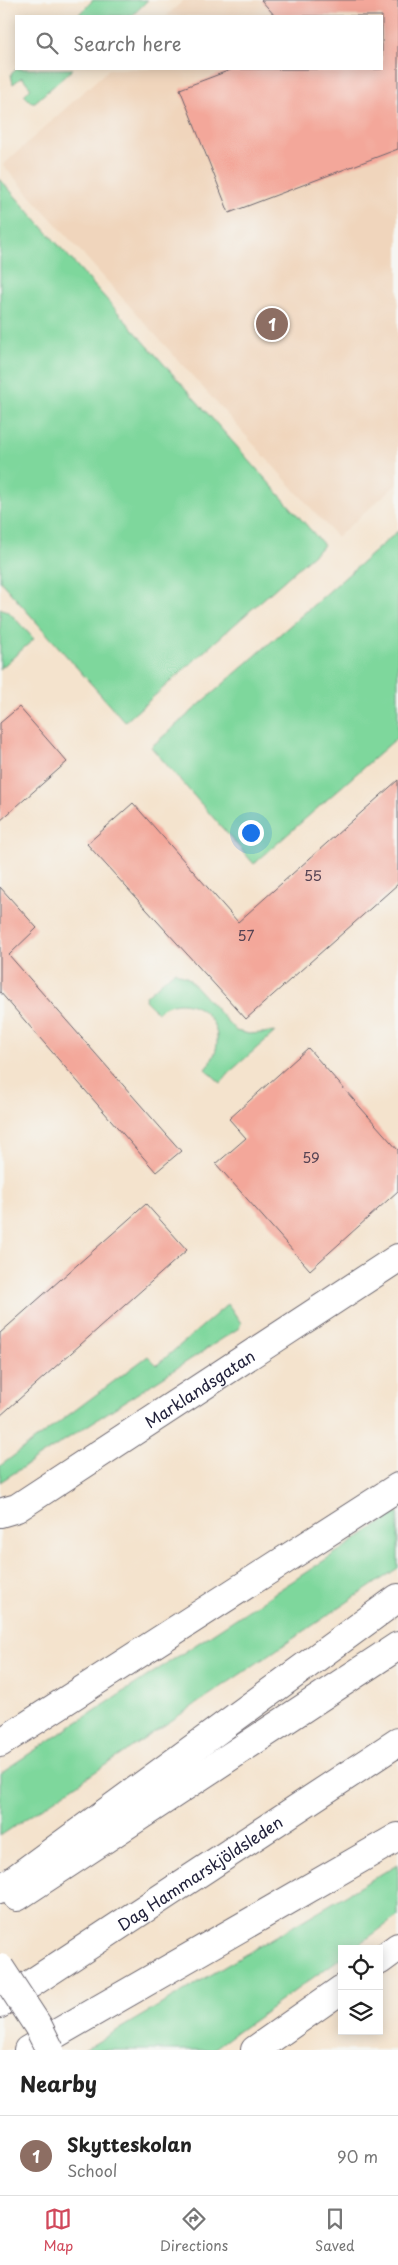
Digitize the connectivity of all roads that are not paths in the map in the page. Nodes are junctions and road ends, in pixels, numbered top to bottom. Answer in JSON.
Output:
{"nodes":[{"id":1,"x":398,"y":1258,"type":"edge"},
{"id":2,"x":398,"y":1487,"type":"edge"},
{"id":3,"x":0,"y":1513,"type":"edge"},
{"id":4,"x":398,"y":1598,"type":"edge"},
{"id":5,"x":398,"y":1646,"type":"edge"},
{"id":6,"x":398,"y":1742,"type":"edge"},
{"id":7,"x":0,"y":1743,"type":"edge"},
{"id":8,"x":398,"y":1837,"type":"edge"},
{"id":9,"x":0,"y":1890,"type":"edge"},
{"id":10,"x":0,"y":1908,"type":"edge"},
{"id":11,"x":0,"y":1968,"type":"edge"},
{"id":12,"x":341,"y":1990,"type":"edge"},
{"id":13,"x":0,"y":2004,"type":"edge"},
{"id":14,"x":28,"y":2050,"type":"edge"},
{"id":15,"x":50,"y":2050,"type":"edge"},
{"id":16,"x":255,"y":2050,"type":"edge"}],
"edges":[{"from":1,"to":3,"type":"main road","name":"Marklandsgatan"},
{"from":2,"to":7,"type":"main road"},
{"from":4,"to":9,"type":"main road"},
{"from":5,"to":10,"type":"main road"},
{"from":6,"to":13,"type":"main road","name":"Dag Hammarskjöldsleden"},
{"from":8,"to":14,"type":"main road"},
{"from":11,"to":15,"type":"main road","bridge":true},
{"from":12,"to":16,"type":"main road"}]}
